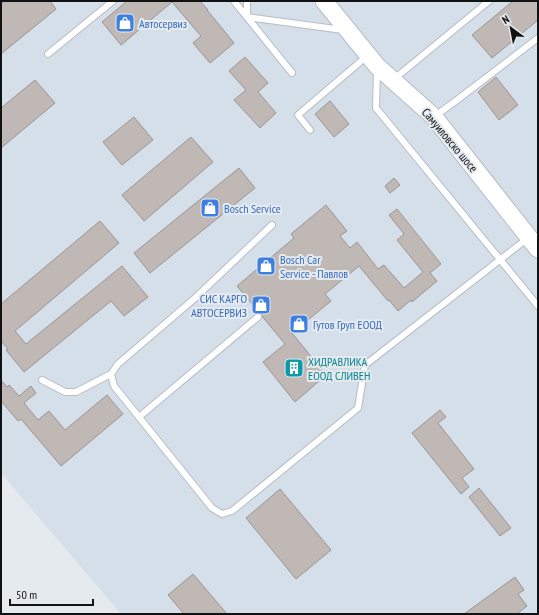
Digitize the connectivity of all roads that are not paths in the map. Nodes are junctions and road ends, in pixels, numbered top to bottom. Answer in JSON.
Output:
{"nodes":[{"id":1,"x":112,"y":1,"type":"edge"},
{"id":2,"x":234,"y":1,"type":"edge"},
{"id":3,"x":247,"y":1,"type":"edge"},
{"id":4,"x":324,"y":1,"type":"edge"},
{"id":5,"x":490,"y":1,"type":"edge"},
{"id":6,"x":247,"y":17,"type":"junction"},
{"id":7,"x":348,"y":30,"type":"junction"},
{"id":8,"x":538,"y":38,"type":"edge"},
{"id":9,"x":48,"y":54,"type":"dead end"},
{"id":10,"x":373,"y":60,"type":"junction"},
{"id":11,"x":292,"y":73,"type":"dead end"},
{"id":12,"x":393,"y":80,"type":"junction"},
{"id":13,"x":434,"y":117,"type":"junction"},
{"id":14,"x":310,"y":130,"type":"dead end"},
{"id":15,"x":272,"y":225,"type":"dead end"},
{"id":16,"x":533,"y":244,"type":"edge"},
{"id":17,"x":500,"y":260,"type":"junction"},
{"id":18,"x":538,"y":306,"type":"edge"},
{"id":19,"x":258,"y":317,"type":"dead end"},
{"id":20,"x":111,"y":374,"type":"junction"},
{"id":21,"x":42,"y":380,"type":"dead end"},
{"id":22,"x":139,"y":417,"type":"junction"}],
"edges":[{"from":1,"to":9,"type":"lane"},
{"from":2,"to":6,"type":"lane"},
{"from":3,"to":6,"type":"lane"},
{"from":4,"to":7,"type":"street","name":"Самуиловско шосе"},
{"from":5,"to":12,"type":"lane"},
{"from":6,"to":7,"type":"lane"},
{"from":6,"to":11,"type":"lane"},
{"from":7,"to":10,"type":"street","name":"Самуиловско шосе"},
{"from":8,"to":13,"type":"lane"},
{"from":10,"to":12,"type":"street","name":"Самуиловско шосе"},
{"from":10,"to":14,"type":"lane"},
{"from":10,"to":17,"type":"lane"},
{"from":12,"to":13,"type":"street","name":"Самуиловско шосе"},
{"from":13,"to":16,"type":"street","name":"Самуиловско шосе"},
{"from":15,"to":20,"type":"lane"},
{"from":16,"to":17,"type":"lane"},
{"from":17,"to":18,"type":"lane"},
{"from":17,"to":22,"type":"lane"},
{"from":19,"to":22,"type":"lane"},
{"from":20,"to":21,"type":"lane"},
{"from":20,"to":22,"type":"lane"}]}
